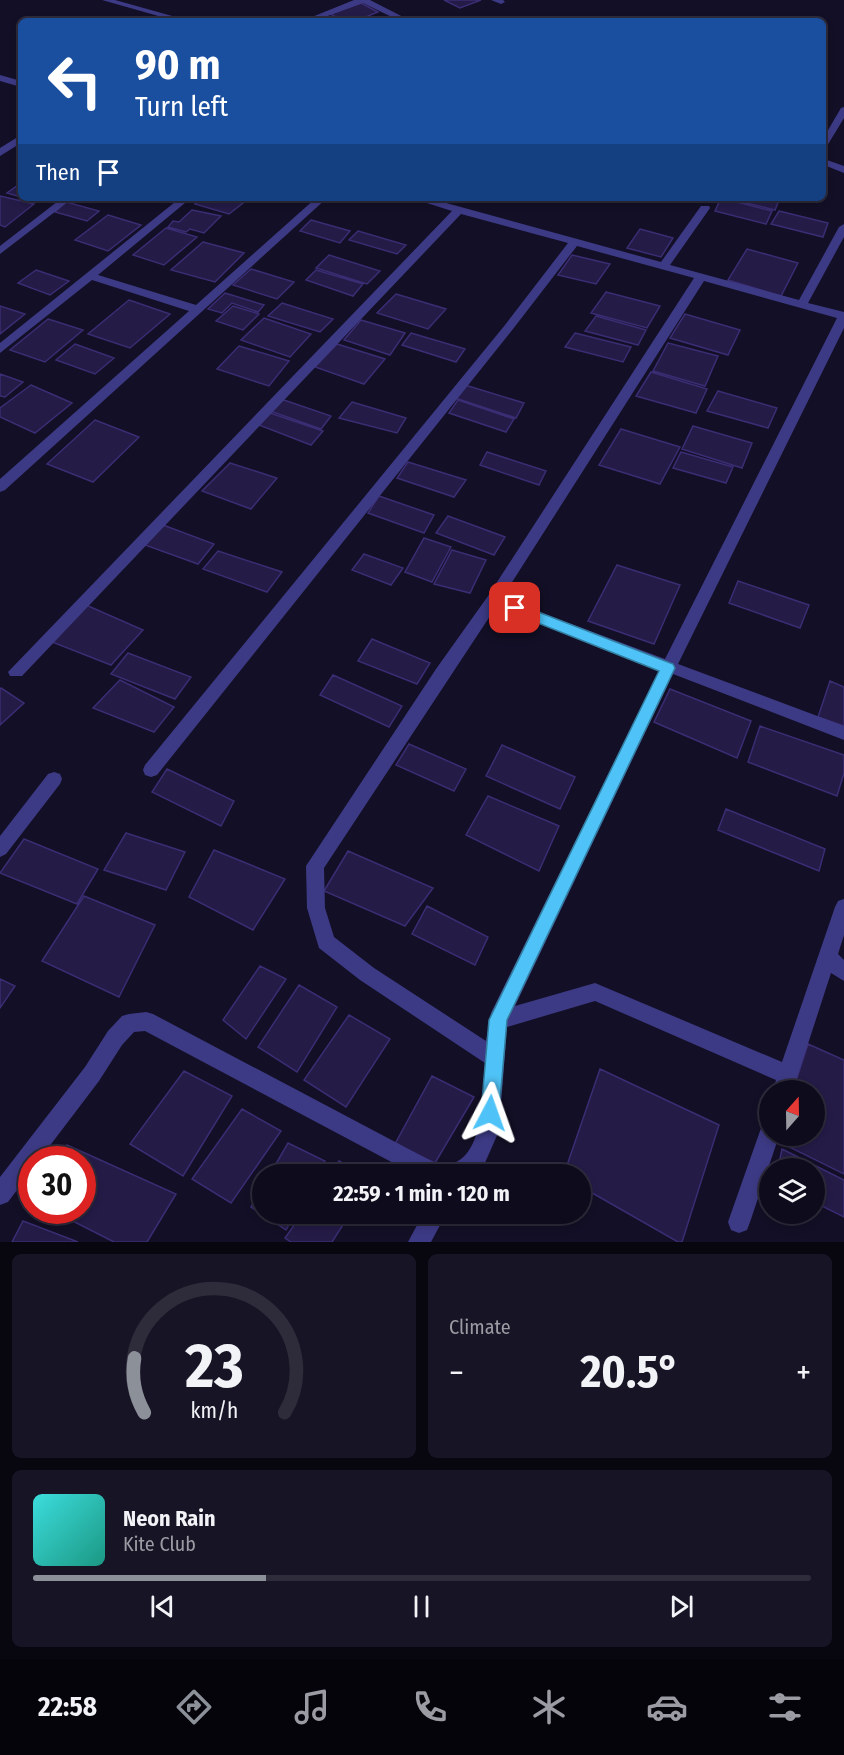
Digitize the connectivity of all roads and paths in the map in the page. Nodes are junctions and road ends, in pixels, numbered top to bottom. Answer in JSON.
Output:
{"nodes":[{"id":1,"x":106,"y":0,"type":"edge"},
{"id":2,"x":363,"y":0,"type":"edge"},
{"id":3,"x":175,"y":18,"type":"edge"},
{"id":4,"x":314,"y":18,"type":"edge"},
{"id":5,"x":401,"y":18,"type":"edge"},
{"id":6,"x":0,"y":78,"type":"edge"},
{"id":7,"x":18,"y":83,"type":"edge"},
{"id":8,"x":844,"y":110,"type":"edge"},
{"id":9,"x":18,"y":140,"type":"edge"},
{"id":10,"x":826,"y":141,"type":"edge"},
{"id":11,"x":0,"y":153,"type":"edge"},
{"id":12,"x":826,"y":163,"type":"edge"},
{"id":13,"x":844,"y":170,"type":"edge"},
{"id":14,"x":64,"y":201,"type":"edge"},
{"id":15,"x":182,"y":201,"type":"edge"},
{"id":16,"x":319,"y":201,"type":"edge"},
{"id":17,"x":427,"y":201,"type":"edge"},
{"id":18,"x":705,"y":208,"type":"dead end"},
{"id":19,"x":459,"y":210,"type":"junction"},
{"id":20,"x":844,"y":227,"type":"edge"},
{"id":21,"x":575,"y":240,"type":"junction"},
{"id":22,"x":0,"y":251,"type":"edge"},
{"id":23,"x":664,"y":266,"type":"junction"},
{"id":24,"x":91,"y":276,"type":"junction"},
{"id":25,"x":701,"y":276,"type":"junction"},
{"id":26,"x":802,"y":304,"type":"junction"},
{"id":27,"x":199,"y":310,"type":"junction"},
{"id":28,"x":844,"y":316,"type":"edge"},
{"id":29,"x":0,"y":349,"type":"edge"},
{"id":30,"x":0,"y":488,"type":"edge"},
{"id":31,"x":493,"y":600,"type":"junction"},
{"id":32,"x":668,"y":668,"type":"junction"},
{"id":33,"x":16,"y":672,"type":"dead end"},
{"id":34,"x":844,"y":733,"type":"edge"},
{"id":35,"x":151,"y":770,"type":"dead end"},
{"id":36,"x":54,"y":779,"type":"dead end"},
{"id":37,"x":0,"y":849,"type":"edge"},
{"id":38,"x":844,"y":907,"type":"edge"},
{"id":39,"x":827,"y":957,"type":"junction"},
{"id":40,"x":844,"y":972,"type":"edge"},
{"id":41,"x":498,"y":1020,"type":"junction"},
{"id":42,"x":494,"y":1058,"type":"junction"},
{"id":43,"x":780,"y":1080,"type":"edge"},
{"id":44,"x":787,"y":1080,"type":"edge"},
{"id":45,"x":765,"y":1146,"type":"edge"},
{"id":46,"x":415,"y":1164,"type":"edge"},
{"id":47,"x":470,"y":1164,"type":"edge"},
{"id":48,"x":0,"y":1194,"type":"edge"},
{"id":49,"x":739,"y":1222,"type":"dead end"},
{"id":50,"x":429,"y":1224,"type":"edge"},
{"id":51,"x":419,"y":1242,"type":"edge"}],
"edges":[{"from":1,"to":3,"type":"street"},
{"from":2,"to":4,"type":"street"},
{"from":2,"to":5,"type":"street"},
{"from":6,"to":7,"type":"street"},
{"from":8,"to":10,"type":"street"},
{"from":9,"to":11,"type":"street"},
{"from":12,"to":13,"type":"street"},
{"from":14,"to":22,"type":"street"},
{"from":15,"to":24,"type":"street"},
{"from":16,"to":27,"type":"street"},
{"from":17,"to":19,"type":"street"},
{"from":18,"to":23,"type":"street"},
{"from":19,"to":21,"type":"street"},
{"from":19,"to":33,"type":"street"},
{"from":20,"to":26,"type":"street"},
{"from":21,"to":23,"type":"street"},
{"from":21,"to":35,"type":"street"},
{"from":23,"to":25,"type":"street"},
{"from":24,"to":27,"type":"street"},
{"from":24,"to":29,"type":"street"},
{"from":25,"to":26,"type":"street"},
{"from":25,"to":31,"type":"street"},
{"from":26,"to":28,"type":"street"},
{"from":27,"to":30,"type":"street"},
{"from":28,"to":32,"type":"street"},
{"from":31,"to":32,"type":"street"},
{"from":31,"to":42,"type":"street"},
{"from":32,"to":34,"type":"street"},
{"from":32,"to":41,"type":"street"},
{"from":36,"to":37,"type":"street"},
{"from":38,"to":39,"type":"street"},
{"from":39,"to":40,"type":"street"},
{"from":39,"to":44,"type":"street"},
{"from":41,"to":42,"type":"street"},
{"from":41,"to":43,"type":"street"},
{"from":42,"to":47,"type":"street"},
{"from":45,"to":49,"type":"street"},
{"from":46,"to":48,"type":"street"},
{"from":50,"to":51,"type":"street"}]}
